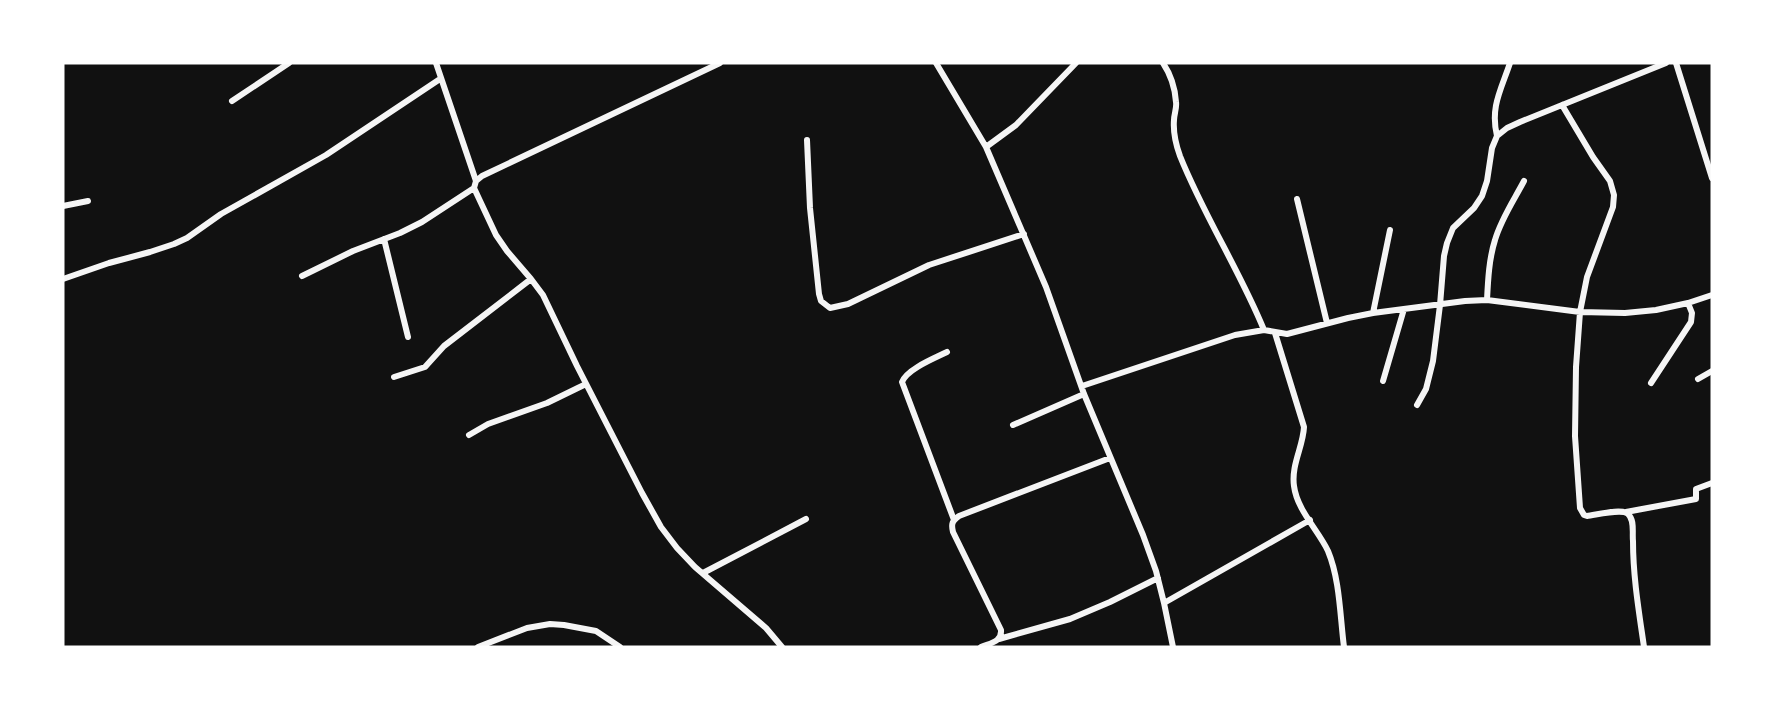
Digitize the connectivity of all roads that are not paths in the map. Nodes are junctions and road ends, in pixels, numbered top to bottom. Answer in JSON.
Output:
{"nodes":[{"id":1,"x":289,"y":63,"type":"edge"},
{"id":2,"x":436,"y":63,"type":"edge"},
{"id":3,"x":720,"y":63,"type":"edge"},
{"id":4,"x":936,"y":63,"type":"edge"},
{"id":5,"x":1076,"y":63,"type":"edge"},
{"id":6,"x":1163,"y":63,"type":"edge"},
{"id":7,"x":1510,"y":63,"type":"edge"},
{"id":8,"x":1666,"y":63,"type":"edge"},
{"id":9,"x":1676,"y":63,"type":"edge"},
{"id":10,"x":440,"y":79,"type":"junction"},
{"id":11,"x":232,"y":101,"type":"dead end"},
{"id":12,"x":1562,"y":105,"type":"junction"},
{"id":13,"x":1497,"y":136,"type":"junction"},
{"id":14,"x":807,"y":140,"type":"dead end"},
{"id":15,"x":986,"y":147,"type":"junction"},
{"id":16,"x":1712,"y":178,"type":"edge"},
{"id":17,"x":1524,"y":181,"type":"dead end"},
{"id":18,"x":475,"y":184,"type":"junction"},
{"id":19,"x":1297,"y":199,"type":"dead end"},
{"id":20,"x":88,"y":201,"type":"dead end"},
{"id":21,"x":63,"y":206,"type":"edge"},
{"id":22,"x":1390,"y":230,"type":"dead end"},
{"id":23,"x":1024,"y":234,"type":"junction"},
{"id":24,"x":384,"y":239,"type":"junction"},
{"id":25,"x":302,"y":276,"type":"dead end"},
{"id":26,"x":63,"y":278,"type":"edge"},
{"id":27,"x":531,"y":279,"type":"junction"},
{"id":28,"x":1712,"y":295,"type":"edge"},
{"id":29,"x":1487,"y":300,"type":"junction"},
{"id":30,"x":1688,"y":303,"type":"junction"},
{"id":31,"x":1440,"y":305,"type":"junction"},
{"id":32,"x":1404,"y":309,"type":"junction"},
{"id":33,"x":1580,"y":312,"type":"junction"},
{"id":34,"x":1373,"y":313,"type":"junction"},
{"id":35,"x":1327,"y":323,"type":"junction"},
{"id":36,"x":1264,"y":330,"type":"junction"},
{"id":37,"x":1275,"y":333,"type":"junction"},
{"id":38,"x":408,"y":337,"type":"dead end"},
{"id":39,"x":947,"y":352,"type":"dead end"},
{"id":40,"x":1712,"y":371,"type":"edge"},
{"id":41,"x":394,"y":377,"type":"dead end"},
{"id":42,"x":1698,"y":379,"type":"dead end"},
{"id":43,"x":1383,"y":381,"type":"dead end"},
{"id":44,"x":1651,"y":383,"type":"dead end"},
{"id":45,"x":586,"y":384,"type":"junction"},
{"id":46,"x":1082,"y":386,"type":"junction"},
{"id":47,"x":1084,"y":394,"type":"junction"},
{"id":48,"x":1417,"y":405,"type":"dead end"},
{"id":49,"x":1012,"y":425,"type":"dead end"},
{"id":50,"x":470,"y":435,"type":"dead end"},
{"id":51,"x":1110,"y":458,"type":"junction"},
{"id":52,"x":1712,"y":483,"type":"edge"},
{"id":53,"x":1626,"y":512,"type":"junction"},
{"id":54,"x":806,"y":519,"type":"dead end"},
{"id":55,"x":954,"y":520,"type":"junction"},
{"id":56,"x":1310,"y":520,"type":"junction"},
{"id":57,"x":703,"y":573,"type":"junction"},
{"id":58,"x":1158,"y":578,"type":"junction"},
{"id":59,"x":1164,"y":603,"type":"junction"},
{"id":60,"x":998,"y":639,"type":"junction"},
{"id":61,"x":478,"y":647,"type":"edge"},
{"id":62,"x":620,"y":647,"type":"edge"},
{"id":63,"x":782,"y":647,"type":"edge"},
{"id":64,"x":981,"y":647,"type":"edge"},
{"id":65,"x":1173,"y":647,"type":"edge"},
{"id":66,"x":1344,"y":647,"type":"edge"},
{"id":67,"x":1644,"y":647,"type":"edge"}],
"edges":[{"from":1,"to":11,"type":"street"},
{"from":2,"to":10,"type":"street"},
{"from":3,"to":18,"type":"street"},
{"from":4,"to":15,"type":"street"},
{"from":5,"to":15,"type":"street"},
{"from":6,"to":36,"type":"street"},
{"from":7,"to":13,"type":"street"},
{"from":8,"to":12,"type":"street"},
{"from":9,"to":16,"type":"street"},
{"from":10,"to":18,"type":"street"},
{"from":10,"to":26,"type":"street"},
{"from":12,"to":13,"type":"street"},
{"from":12,"to":33,"type":"street"},
{"from":13,"to":31,"type":"street"},
{"from":14,"to":23,"type":"street"},
{"from":15,"to":23,"type":"street"},
{"from":17,"to":29,"type":"street"},
{"from":18,"to":24,"type":"street"},
{"from":18,"to":27,"type":"street"},
{"from":19,"to":35,"type":"street"},
{"from":20,"to":21,"type":"street"},
{"from":22,"to":34,"type":"street"},
{"from":23,"to":46,"type":"street"},
{"from":24,"to":25,"type":"street"},
{"from":24,"to":38,"type":"street"},
{"from":27,"to":41,"type":"street"},
{"from":27,"to":45,"type":"street"},
{"from":28,"to":30,"type":"street"},
{"from":29,"to":31,"type":"street"},
{"from":29,"to":33,"type":"street"},
{"from":30,"to":33,"type":"street"},
{"from":30,"to":44,"type":"street"},
{"from":31,"to":32,"type":"street"},
{"from":31,"to":48,"type":"street"},
{"from":32,"to":34,"type":"street"},
{"from":32,"to":43,"type":"street"},
{"from":33,"to":53,"type":"street"},
{"from":34,"to":35,"type":"street"},
{"from":35,"to":37,"type":"street"},
{"from":36,"to":37,"type":"street"},
{"from":36,"to":46,"type":"street"},
{"from":37,"to":56,"type":"street"},
{"from":39,"to":55,"type":"street"},
{"from":40,"to":42,"type":"street"},
{"from":45,"to":50,"type":"street"},
{"from":45,"to":57,"type":"street"},
{"from":46,"to":47,"type":"street"},
{"from":47,"to":49,"type":"street"},
{"from":47,"to":51,"type":"street"},
{"from":51,"to":55,"type":"street"},
{"from":51,"to":58,"type":"street"},
{"from":52,"to":53,"type":"street"},
{"from":53,"to":67,"type":"street"},
{"from":54,"to":57,"type":"street"},
{"from":55,"to":60,"type":"street"},
{"from":56,"to":59,"type":"street"},
{"from":56,"to":66,"type":"street"},
{"from":57,"to":63,"type":"street"},
{"from":58,"to":59,"type":"street"},
{"from":58,"to":60,"type":"street"},
{"from":59,"to":65,"type":"street"},
{"from":60,"to":64,"type":"street"},
{"from":61,"to":62,"type":"street"}]}
